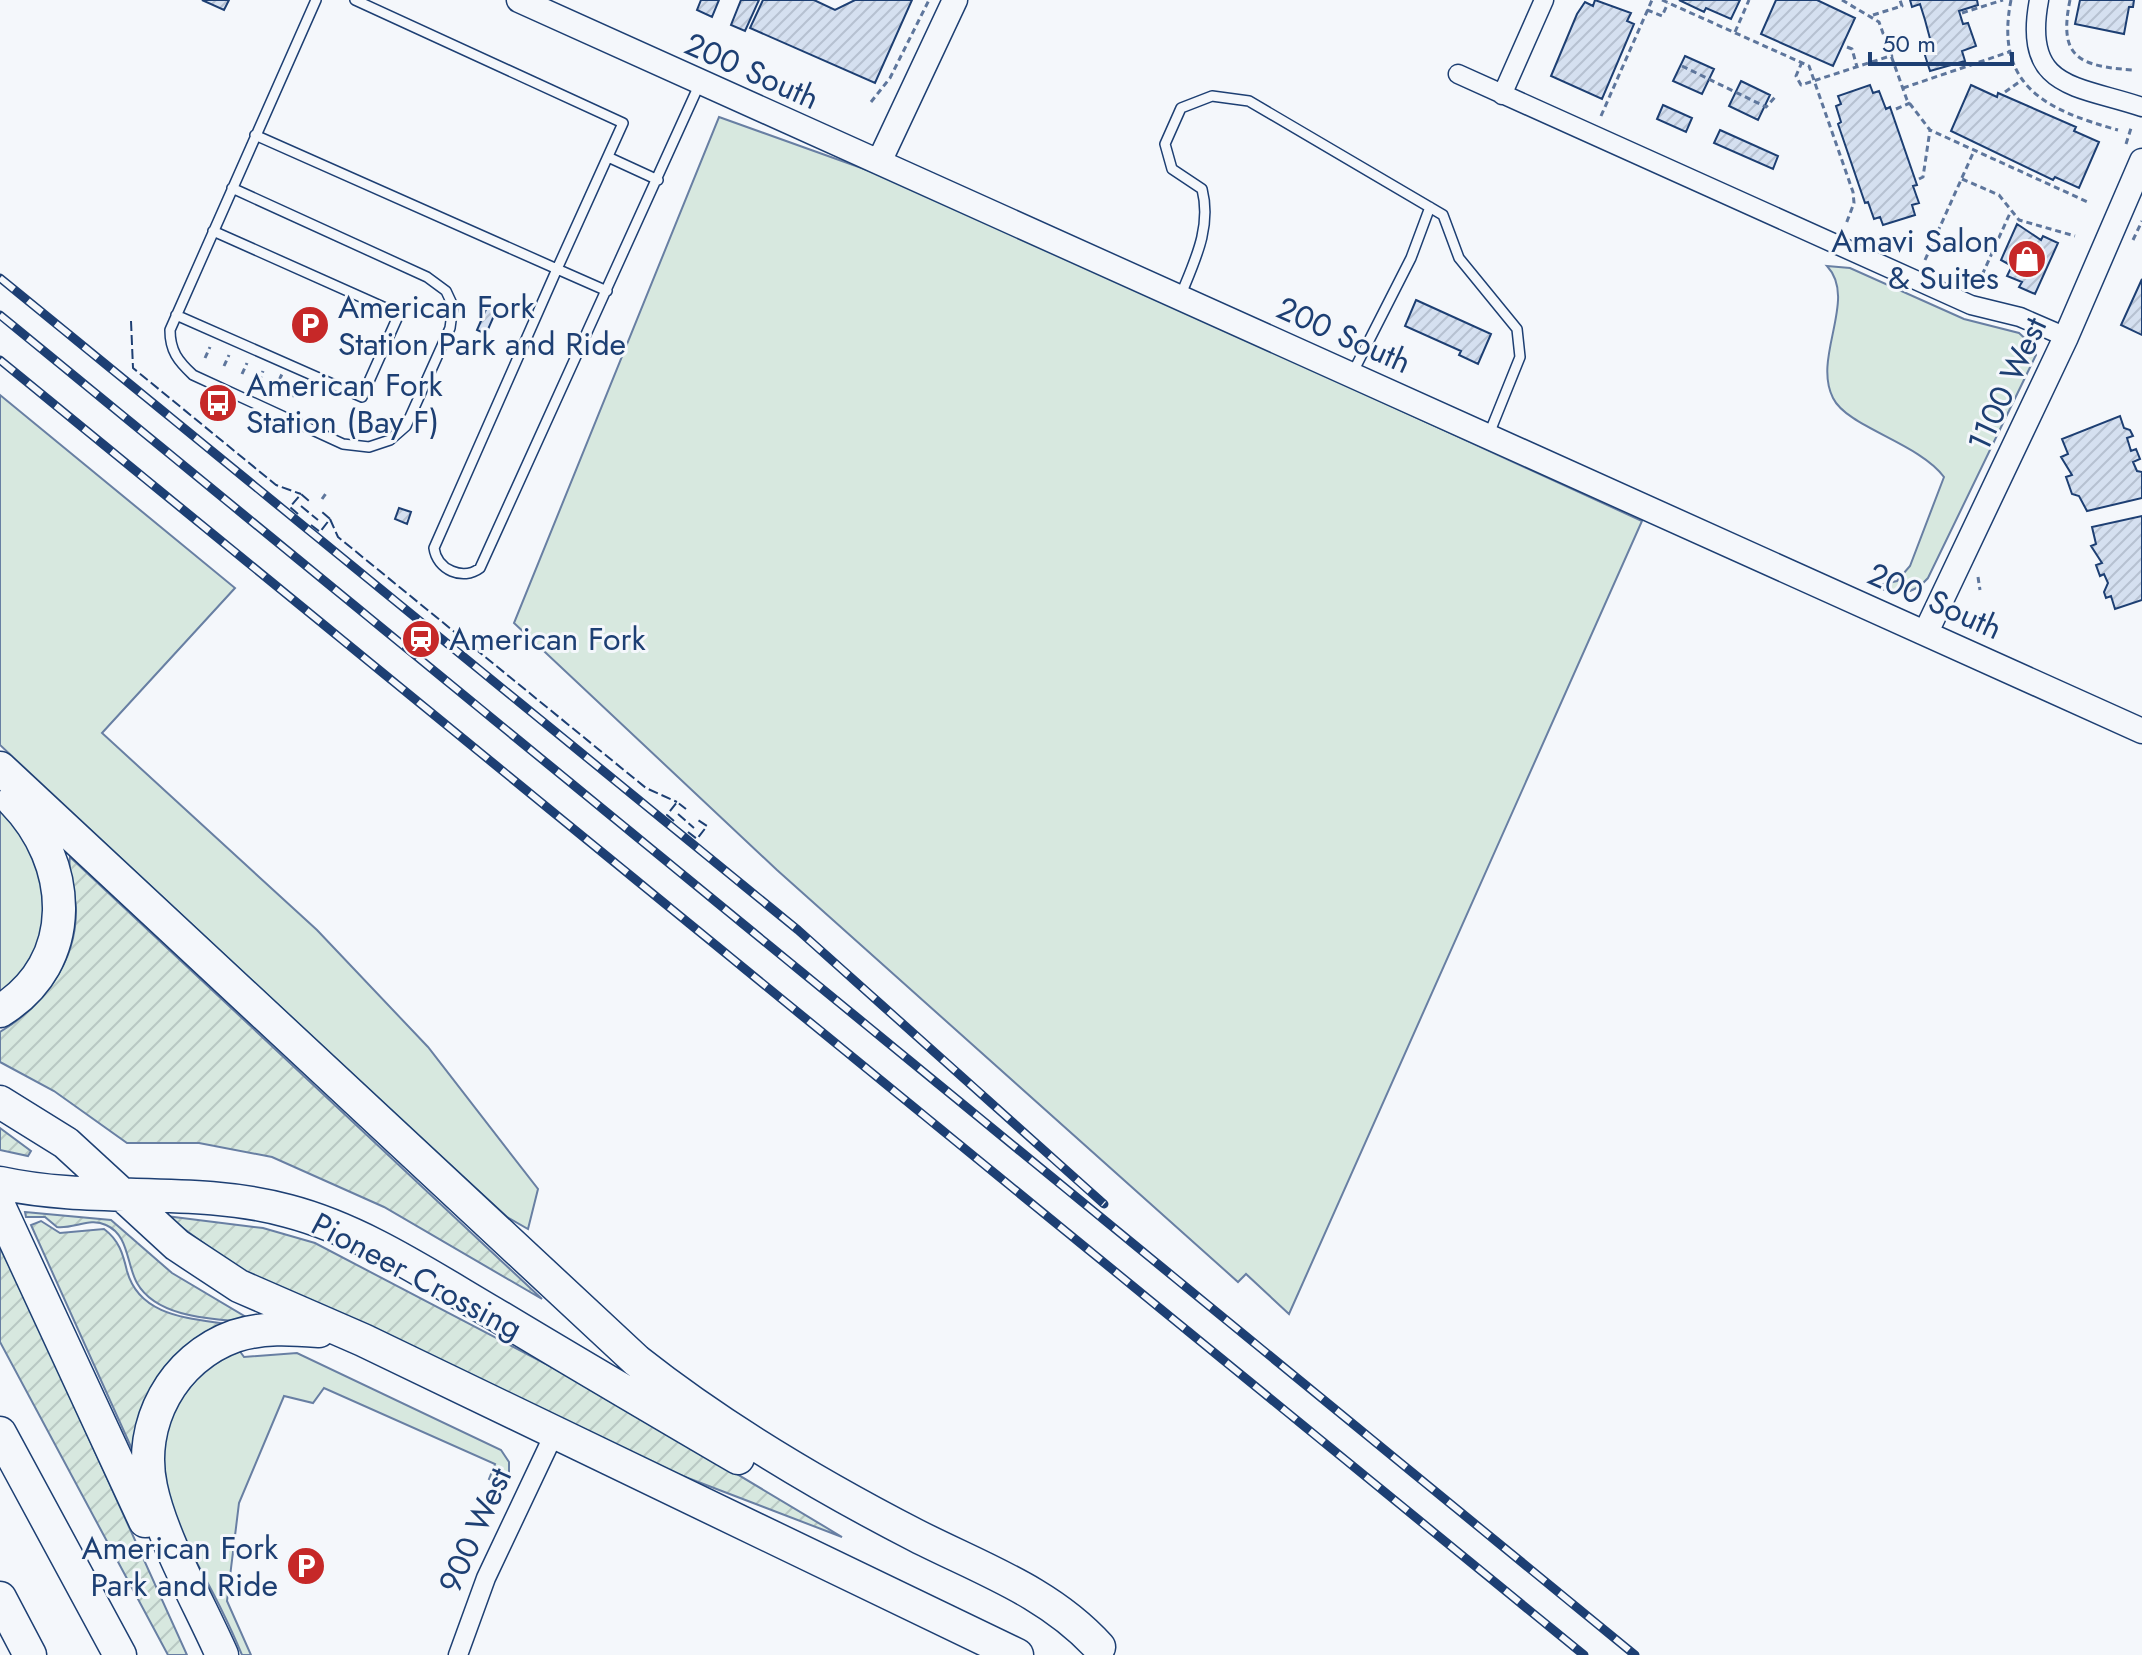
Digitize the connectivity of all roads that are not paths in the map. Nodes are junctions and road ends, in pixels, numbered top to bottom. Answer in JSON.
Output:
{"nodes":[{"id":1,"x":316,"y":0,"type":"edge"},
{"id":2,"x":355,"y":0,"type":"edge"},
{"id":3,"x":519,"y":0,"type":"edge"},
{"id":4,"x":955,"y":0,"type":"edge"},
{"id":5,"x":1544,"y":0,"type":"edge"},
{"id":6,"x":2039,"y":0,"type":"edge"},
{"id":7,"x":1458,"y":74,"type":"dead end"},
{"id":8,"x":700,"y":83,"type":"junction"},
{"id":9,"x":1502,"y":95,"type":"junction"},
{"id":10,"x":2142,"y":107,"type":"edge"},
{"id":11,"x":255,"y":135,"type":"junction"},
{"id":12,"x":608,"y":157,"type":"junction"},
{"id":13,"x":2142,"y":161,"type":"edge"},
{"id":14,"x":879,"y":162,"type":"junction"},
{"id":15,"x":658,"y":180,"type":"junction"},
{"id":16,"x":232,"y":188,"type":"junction"},
{"id":17,"x":1430,"y":207,"type":"junction"},
{"id":18,"x":213,"y":231,"type":"junction"},
{"id":19,"x":557,"y":269,"type":"junction"},
{"id":20,"x":607,"y":291,"type":"junction"},
{"id":21,"x":1180,"y":297,"type":"junction"},
{"id":22,"x":176,"y":315,"type":"junction"},
{"id":23,"x":2066,"y":337,"type":"junction"},
{"id":24,"x":1352,"y":374,"type":"junction"},
{"id":25,"x":1489,"y":434,"type":"junction"},
{"id":26,"x":1926,"y":632,"type":"junction"},
{"id":27,"x":2142,"y":731,"type":"edge"},
{"id":28,"x":0,"y":768,"type":"edge"},
{"id":29,"x":0,"y":788,"type":"edge"},
{"id":30,"x":0,"y":1011,"type":"edge"},
{"id":31,"x":0,"y":1102,"type":"edge"},
{"id":32,"x":0,"y":1183,"type":"edge"},
{"id":33,"x":121,"y":1195,"type":"junction"},
{"id":34,"x":0,"y":1208,"type":"edge"},
{"id":35,"x":363,"y":1340,"type":"junction"},
{"id":36,"x":555,"y":1432,"type":"junction"},
{"id":37,"x":0,"y":1433,"type":"edge"},
{"id":38,"x":0,"y":1598,"type":"edge"},
{"id":39,"x":1104,"y":1652,"type":"edge"},
{"id":40,"x":30,"y":1655,"type":"edge"},
{"id":41,"x":120,"y":1655,"type":"edge"},
{"id":42,"x":206,"y":1655,"type":"edge"},
{"id":43,"x":222,"y":1655,"type":"edge"},
{"id":44,"x":458,"y":1655,"type":"edge"},
{"id":45,"x":1017,"y":1655,"type":"edge"}],
"edges":[{"from":1,"to":11,"type":"lane"},
{"from":2,"to":12,"type":"lane"},
{"from":3,"to":8,"type":"street","name":"200 South"},
{"from":4,"to":14,"type":"street"},
{"from":5,"to":9,"type":"street"},
{"from":6,"to":10,"type":"street"},
{"from":7,"to":9,"type":"street"},
{"from":8,"to":14,"type":"street","name":"200 South"},
{"from":8,"to":15,"type":"lane"},
{"from":9,"to":23,"type":"street"},
{"from":11,"to":16,"type":"lane"},
{"from":11,"to":19,"type":"lane"},
{"from":12,"to":15,"type":"lane"},
{"from":12,"to":19,"type":"lane"},
{"from":13,"to":23,"type":"street","name":"1100 West"},
{"from":14,"to":21,"type":"street","name":"200 South"},
{"from":15,"to":20,"type":"lane"},
{"from":16,"to":18,"type":"lane"},
{"from":16,"to":22,"type":"lane"},
{"from":17,"to":21,"type":"lane"},
{"from":17,"to":24,"type":"lane"},
{"from":17,"to":25,"type":"lane"},
{"from":18,"to":22,"type":"lane"},
{"from":18,"to":22,"type":"lane"},
{"from":19,"to":20,"type":"lane"},
{"from":19,"to":20,"type":"lane"},
{"from":21,"to":24,"type":"street","name":"200 South"},
{"from":23,"to":26,"type":"street","name":"1100 West"},
{"from":24,"to":25,"type":"street","name":"200 South"},
{"from":25,"to":26,"type":"street","name":"200 South"},
{"from":26,"to":27,"type":"street","name":"200 South"},
{"from":28,"to":39,"type":"highway"},
{"from":29,"to":30,"type":"highway"},
{"from":31,"to":33,"type":"highway"},
{"from":32,"to":33,"type":"highway","name":"Pioneer Crossing"},
{"from":33,"to":35,"type":"highway"},
{"from":33,"to":39,"type":"highway","name":"Pioneer Crossing"},
{"from":34,"to":42,"type":"highway"},
{"from":35,"to":36,"type":"highway"},
{"from":35,"to":43,"type":"highway"},
{"from":36,"to":44,"type":"street","name":"900 West"},
{"from":36,"to":45,"type":"highway"},
{"from":37,"to":41,"type":"highway"},
{"from":38,"to":40,"type":"highway"}]}
